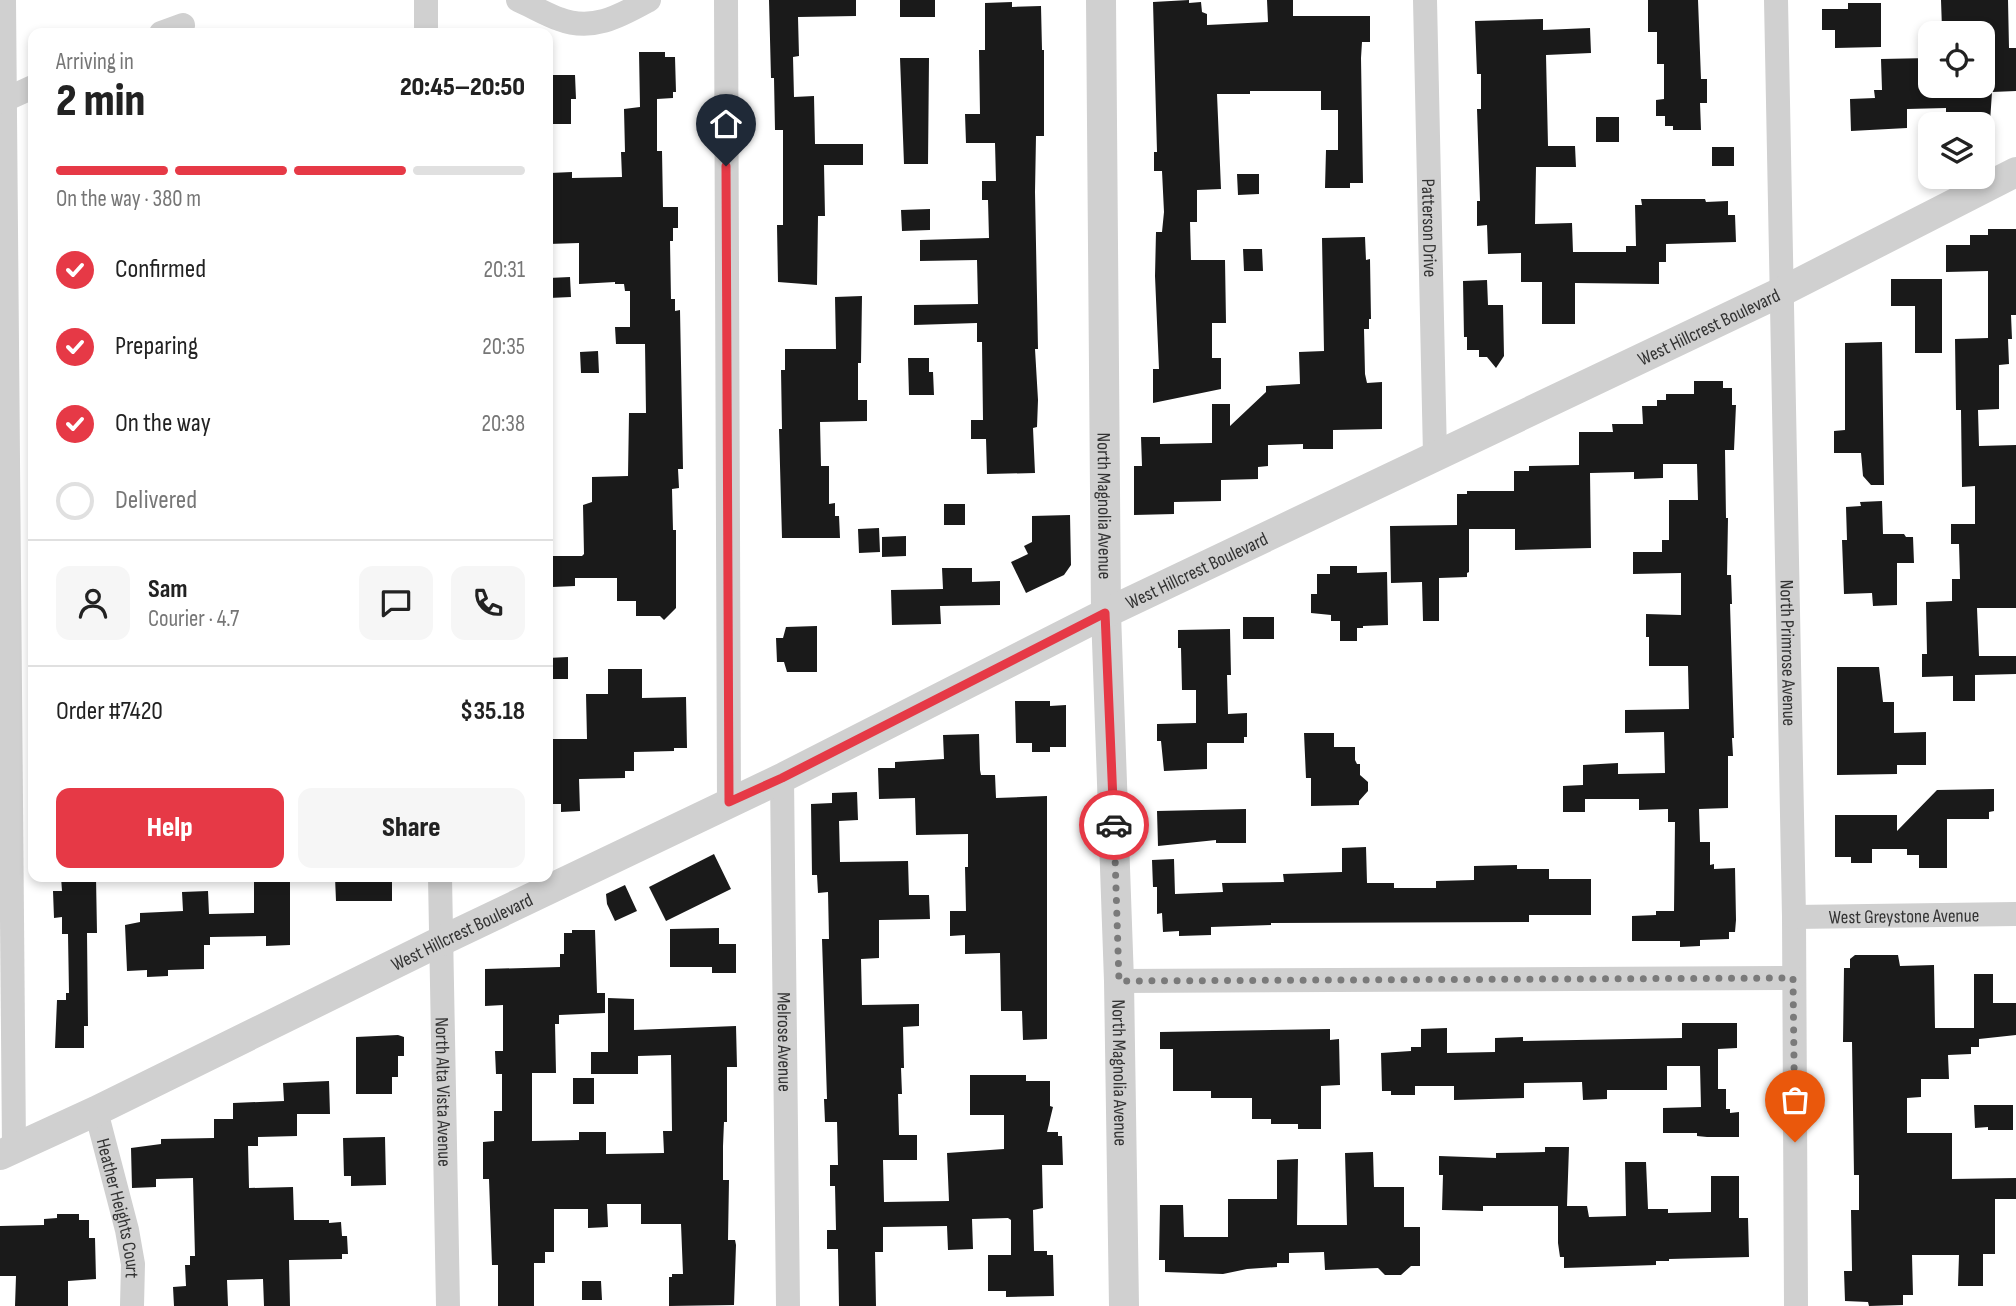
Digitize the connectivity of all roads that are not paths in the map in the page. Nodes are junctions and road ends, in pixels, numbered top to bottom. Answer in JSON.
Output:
{"nodes":[{"id":1,"x":4,"y":0,"type":"edge"},
{"id":2,"x":426,"y":0,"type":"edge"},
{"id":3,"x":518,"y":0,"type":"edge"},
{"id":4,"x":649,"y":0,"type":"edge"},
{"id":5,"x":726,"y":0,"type":"edge"},
{"id":6,"x":1101,"y":0,"type":"edge"},
{"id":7,"x":1425,"y":0,"type":"edge"},
{"id":8,"x":1776,"y":0,"type":"edge"},
{"id":9,"x":426,"y":28,"type":"edge"},
{"id":10,"x":28,"y":89,"type":"edge"},
{"id":11,"x":3,"y":100,"type":"edge"},
{"id":12,"x":2016,"y":172,"type":"edge"},
{"id":13,"x":1781,"y":292,"type":"junction"},
{"id":14,"x":1435,"y":455,"type":"junction"},
{"id":15,"x":1105,"y":613,"type":"junction"},
{"id":16,"x":782,"y":778,"type":"junction"},
{"id":17,"x":729,"y":802,"type":"junction"},
{"id":18,"x":440,"y":882,"type":"edge"},
{"id":19,"x":2016,"y":914,"type":"edge"},
{"id":20,"x":1794,"y":917,"type":"junction"},
{"id":21,"x":441,"y":941,"type":"junction"},
{"id":22,"x":1793,"y":978,"type":"junction"},
{"id":23,"x":1119,"y":981,"type":"junction"},
{"id":24,"x":96,"y":1111,"type":"junction"},
{"id":25,"x":7,"y":1152,"type":"edge"},
{"id":26,"x":132,"y":1306,"type":"edge"},
{"id":27,"x":448,"y":1306,"type":"edge"},
{"id":28,"x":788,"y":1306,"type":"edge"},
{"id":29,"x":1124,"y":1306,"type":"edge"},
{"id":30,"x":1796,"y":1306,"type":"edge"}],
"edges":[{"from":1,"to":11,"type":"street"},
{"from":2,"to":9,"type":"street"},
{"from":3,"to":4,"type":"street"},
{"from":5,"to":17,"type":"street"},
{"from":6,"to":15,"type":"street","name":"North Magnolia Avenue"},
{"from":7,"to":14,"type":"street","name":"Patterson Drive"},
{"from":8,"to":13,"type":"street","name":"North Primrose Avenue"},
{"from":10,"to":11,"type":"street"},
{"from":11,"to":25,"type":"street"},
{"from":12,"to":13,"type":"street","name":"West Hillcrest Boulevard"},
{"from":13,"to":14,"type":"street","name":"West Hillcrest Boulevard"},
{"from":13,"to":20,"type":"street","name":"North Primrose Avenue"},
{"from":14,"to":15,"type":"street","name":"West Hillcrest Boulevard"},
{"from":15,"to":16,"type":"street","name":"West Hillcrest Boulevard"},
{"from":15,"to":23,"type":"street","name":"North Magnolia Avenue"},
{"from":16,"to":17,"type":"street","name":"West Hillcrest Boulevard"},
{"from":16,"to":28,"type":"street","name":"Melrose Avenue"},
{"from":17,"to":21,"type":"street","name":"West Hillcrest Boulevard"},
{"from":18,"to":21,"type":"street","name":"North Alta Vista Avenue"},
{"from":19,"to":20,"type":"street","name":"West Greystone Avenue"},
{"from":20,"to":22,"type":"street","name":"North Primrose Avenue"},
{"from":21,"to":24,"type":"street","name":"West Hillcrest Boulevard"},
{"from":21,"to":27,"type":"street","name":"North Alta Vista Avenue"},
{"from":22,"to":23,"type":"street"},
{"from":22,"to":30,"type":"street","name":"North Primrose Avenue"},
{"from":23,"to":29,"type":"street","name":"North Magnolia Avenue"},
{"from":24,"to":25,"type":"street","name":"West Hillcrest Boulevard"},
{"from":24,"to":26,"type":"street","name":"Heather Heights Court"}]}
